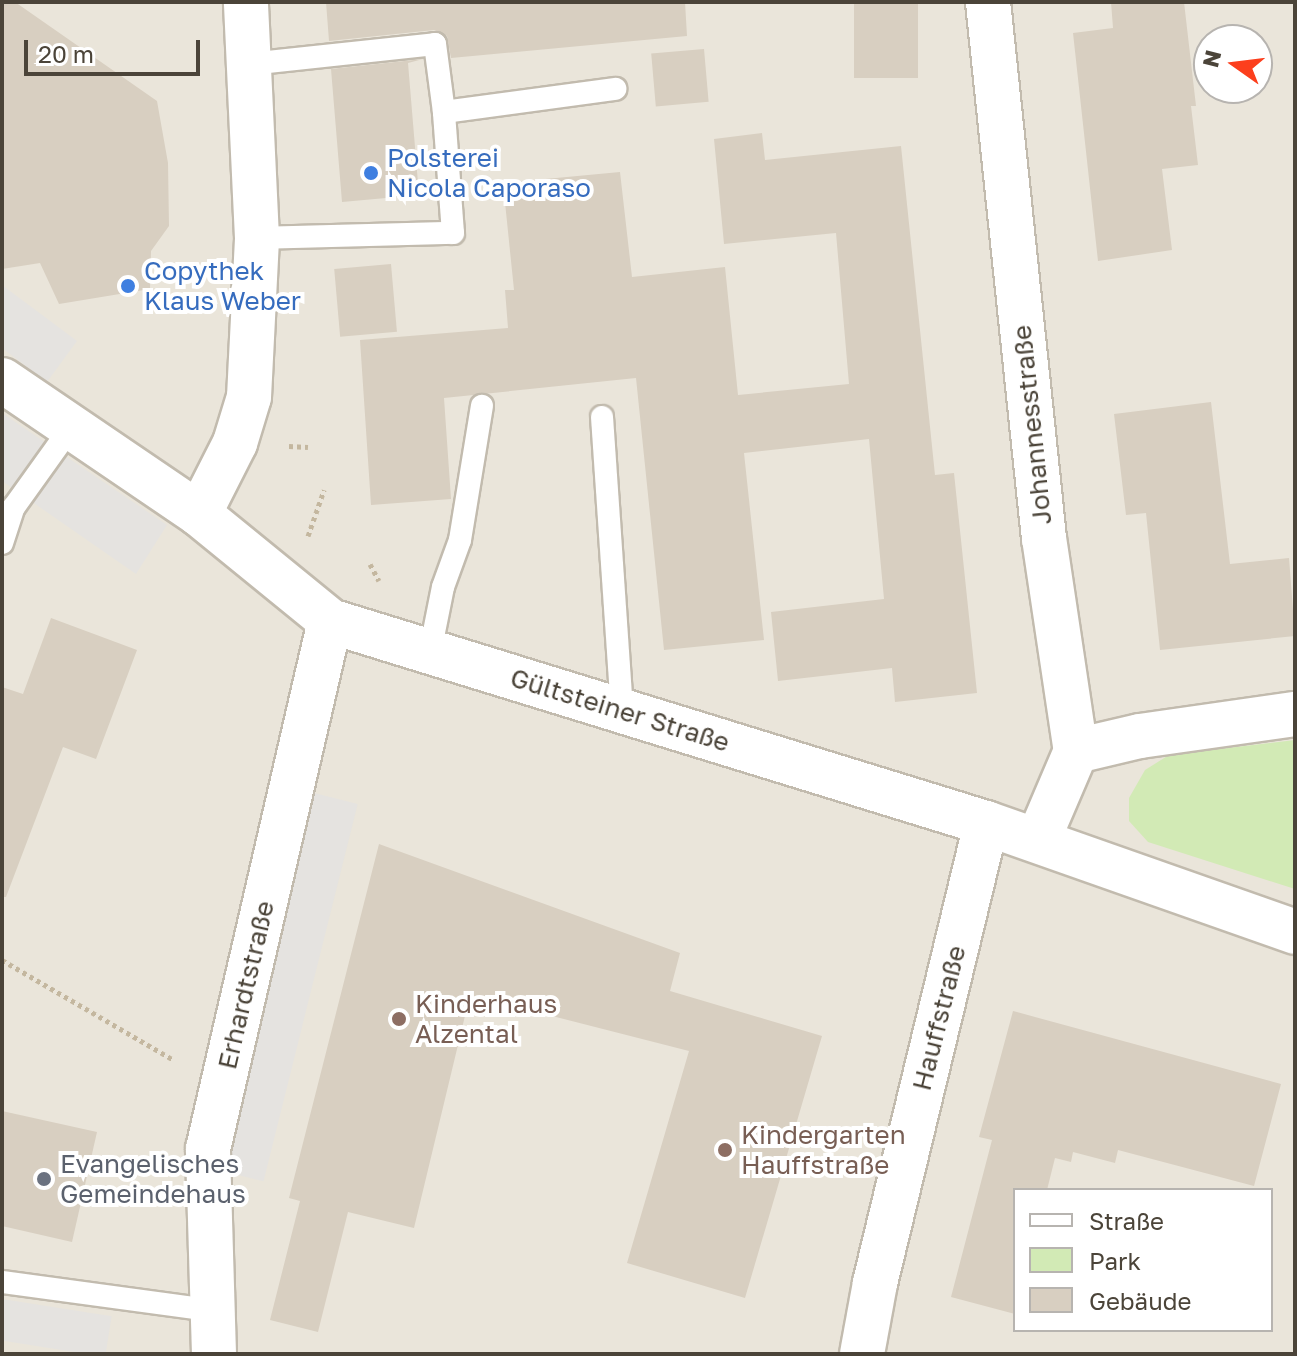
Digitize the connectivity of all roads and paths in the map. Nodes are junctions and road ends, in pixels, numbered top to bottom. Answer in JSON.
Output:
{"nodes":[{"id":1,"x":246,"y":2,"type":"edge"},
{"id":2,"x":988,"y":2,"type":"edge"},
{"id":3,"x":249,"y":64,"type":"junction"},
{"id":4,"x":615,"y":89,"type":"dead end"},
{"id":5,"x":444,"y":112,"type":"junction"},
{"id":6,"x":257,"y":238,"type":"junction"},
{"id":7,"x":2,"y":380,"type":"edge"},
{"id":8,"x":482,"y":406,"type":"dead end"},
{"id":9,"x":602,"y":417,"type":"dead end"},
{"id":10,"x":72,"y":426,"type":"junction"},
{"id":11,"x":199,"y":514,"type":"junction"},
{"id":12,"x":2,"y":543,"type":"edge"},
{"id":13,"x":330,"y":621,"type":"junction"},
{"id":14,"x":430,"y":652,"type":"junction"},
{"id":15,"x":622,"y":711,"type":"junction"},
{"id":16,"x":1295,"y":714,"type":"edge"},
{"id":17,"x":1076,"y":751,"type":"junction"},
{"id":18,"x":986,"y":823,"type":"junction"},
{"id":19,"x":1038,"y":840,"type":"junction"},
{"id":20,"x":1295,"y":932,"type":"edge"},
{"id":21,"x":2,"y":960,"type":"edge"},
{"id":22,"x":223,"y":1083,"type":"junction"},
{"id":23,"x":2,"y":1282,"type":"edge"},
{"id":24,"x":210,"y":1310,"type":"junction"},
{"id":25,"x":214,"y":1354,"type":"edge"},
{"id":26,"x":862,"y":1354,"type":"edge"}],
"edges":[{"from":1,"to":3,"type":"street"},
{"from":2,"to":17,"type":"street","name":"Johannesstraße"},
{"from":3,"to":5,"type":"lane"},
{"from":3,"to":6,"type":"street"},
{"from":4,"to":5,"type":"lane"},
{"from":5,"to":6,"type":"lane"},
{"from":6,"to":11,"type":"street"},
{"from":7,"to":10,"type":"street","name":"Gültsteiner Straße"},
{"from":8,"to":14,"type":"lane"},
{"from":9,"to":15,"type":"lane"},
{"from":10,"to":11,"type":"street","name":"Gültsteiner Straße"},
{"from":10,"to":12,"type":"lane"},
{"from":11,"to":13,"type":"street","name":"Gültsteiner Straße"},
{"from":13,"to":14,"type":"street","name":"Gültsteiner Straße"},
{"from":13,"to":22,"type":"street","name":"Erhardtstraße"},
{"from":14,"to":15,"type":"street","name":"Gültsteiner Straße"},
{"from":15,"to":18,"type":"street","name":"Gültsteiner Straße"},
{"from":16,"to":17,"type":"street"},
{"from":17,"to":19,"type":"street"},
{"from":18,"to":19,"type":"street","name":"Gültsteiner Straße"},
{"from":18,"to":26,"type":"street","name":"Hauffstraße"},
{"from":19,"to":20,"type":"street","name":"Gültsteiner Straße"},
{"from":21,"to":22,"type":"path"},
{"from":22,"to":24,"type":"street","name":"Erhardtstraße"},
{"from":23,"to":24,"type":"lane"},
{"from":24,"to":25,"type":"street","name":"Erhardtstraße"}]}
